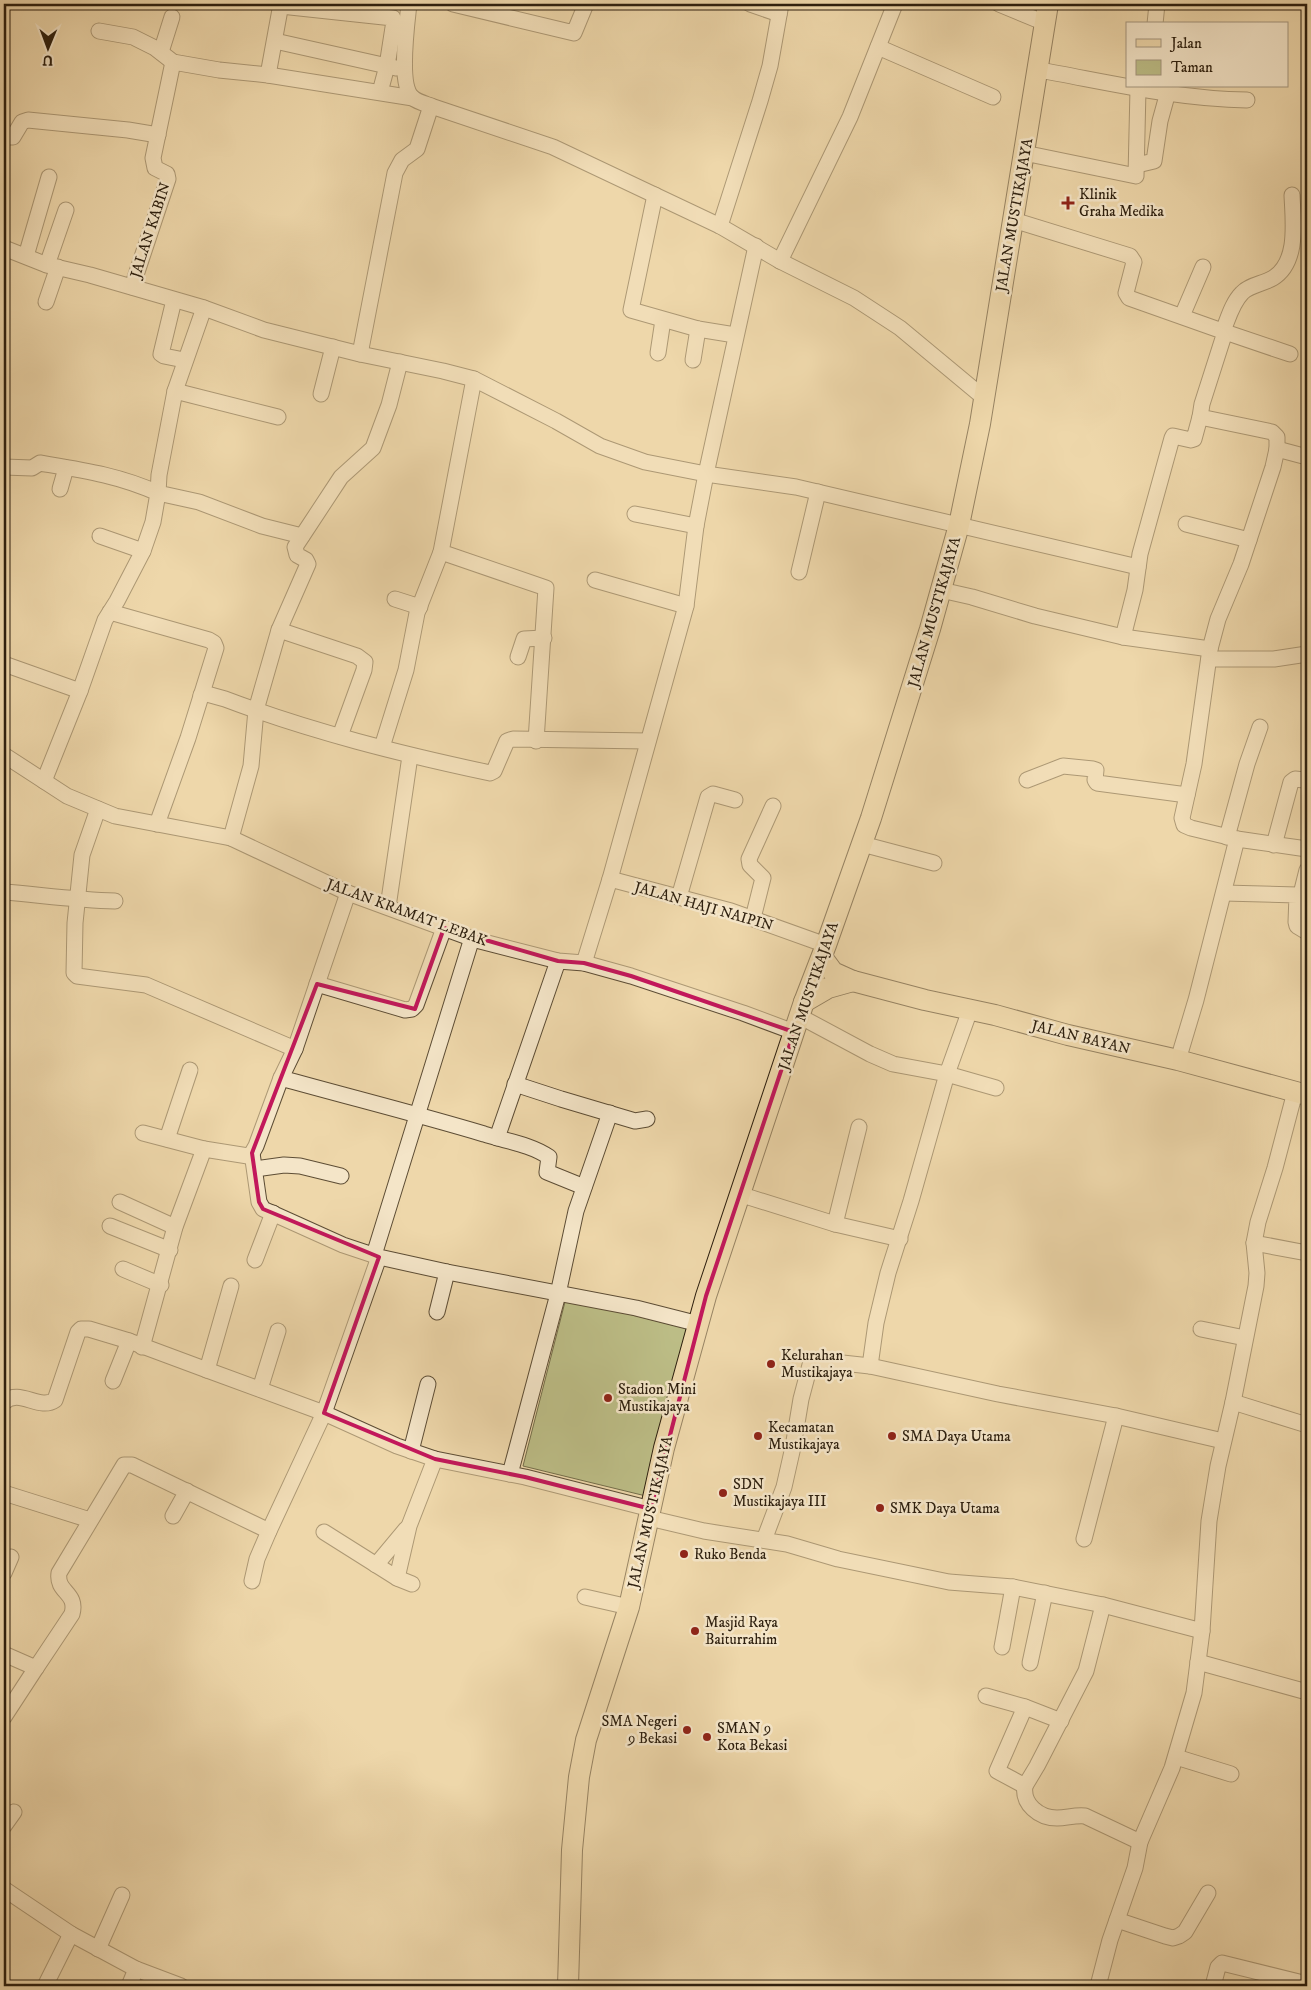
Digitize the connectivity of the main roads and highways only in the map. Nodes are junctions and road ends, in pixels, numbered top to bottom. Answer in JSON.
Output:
{"nodes":[{"id":1,"x":1047,"y":13,"type":"edge"},
{"id":2,"x":824,"y":951,"type":"junction"},
{"id":3,"x":853,"y":981,"type":"junction"},
{"id":4,"x":799,"y":1017,"type":"junction"},
{"id":5,"x":1301,"y":1093,"type":"edge"},
{"id":6,"x":568,"y":1986,"type":"edge"}],
"edges":[{"from":1,"to":2,"type":"main road","name":"JALAN MUSTIKAJAYA"},
{"from":2,"to":3,"type":"main road","name":"JALAN BAYAN"},
{"from":2,"to":4,"type":"main road","name":"JALAN MUSTIKAJAYA"},
{"from":3,"to":4,"type":"main road","name":"JALAN BAYAN"},
{"from":3,"to":5,"type":"main road","name":"JALAN BAYAN"},
{"from":4,"to":6,"type":"main road","name":"JALAN MUSTIKAJAYA"}]}
